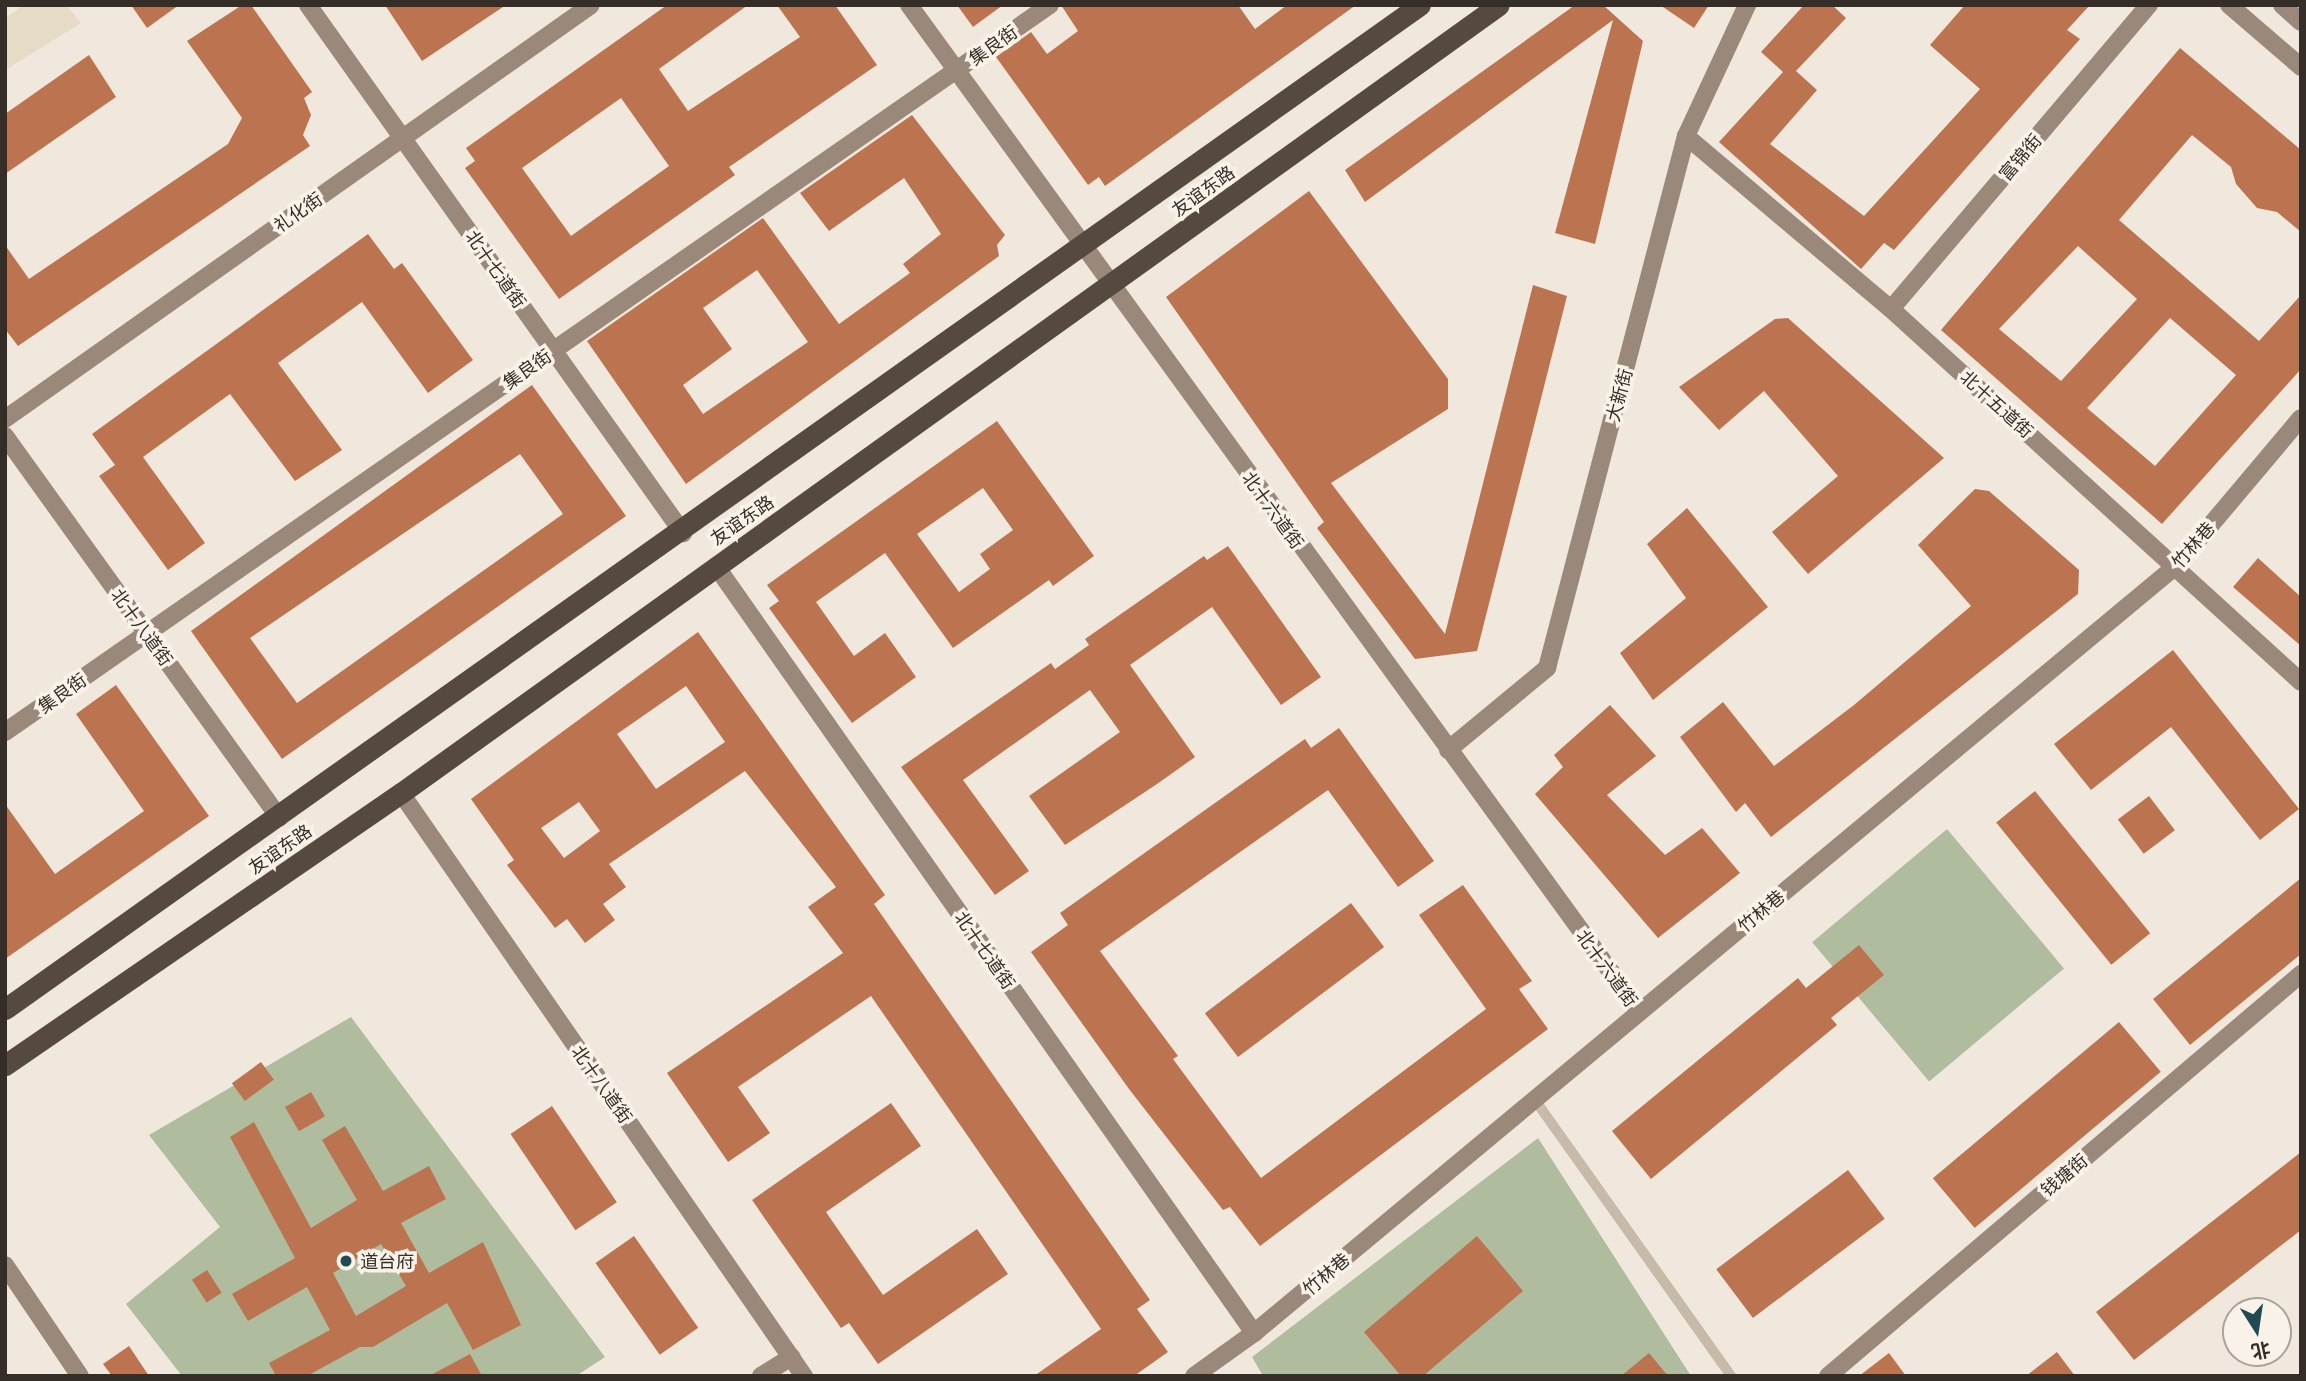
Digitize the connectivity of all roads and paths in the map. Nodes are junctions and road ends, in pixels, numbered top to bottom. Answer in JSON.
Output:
{"nodes":[{"id":1,"x":308,"y":5,"type":"edge"},
{"id":2,"x":591,"y":5,"type":"edge"},
{"id":3,"x":909,"y":5,"type":"edge"},
{"id":4,"x":1050,"y":5,"type":"edge"},
{"id":5,"x":1420,"y":5,"type":"edge"},
{"id":6,"x":1499,"y":5,"type":"edge"},
{"id":7,"x":1747,"y":5,"type":"edge"},
{"id":8,"x":2149,"y":5,"type":"edge"},
{"id":9,"x":2229,"y":5,"type":"edge"},
{"id":10,"x":2283,"y":5,"type":"edge"},
{"id":11,"x":2301,"y":22,"type":"edge"},
{"id":12,"x":2301,"y":67,"type":"edge"},
{"id":13,"x":956,"y":71,"type":"junction"},
{"id":14,"x":1686,"y":136,"type":"junction"},
{"id":15,"x":403,"y":138,"type":"junction"},
{"id":16,"x":1081,"y":247,"type":"junction"},
{"id":17,"x":1110,"y":287,"type":"junction"},
{"id":18,"x":1891,"y":309,"type":"junction"},
{"id":19,"x":553,"y":351,"type":"junction"},
{"id":20,"x":2301,"y":418,"type":"edge"},
{"id":21,"x":5,"y":419,"type":"edge"},
{"id":22,"x":5,"y":436,"type":"edge"},
{"id":23,"x":683,"y":533,"type":"junction"},
{"id":24,"x":2178,"y":565,"type":"junction"},
{"id":25,"x":716,"y":566,"type":"junction"},
{"id":26,"x":147,"y":634,"type":"junction"},
{"id":27,"x":2301,"y":682,"type":"edge"},
{"id":28,"x":5,"y":732,"type":"edge"},
{"id":29,"x":1448,"y":750,"type":"junction"},
{"id":30,"x":401,"y":793,"type":"junction"},
{"id":31,"x":279,"y":818,"type":"junction"},
{"id":32,"x":2301,"y":974,"type":"edge"},
{"id":33,"x":5,"y":1009,"type":"edge"},
{"id":34,"x":1640,"y":1012,"type":"junction"},
{"id":35,"x":5,"y":1065,"type":"edge"},
{"id":36,"x":1535,"y":1100,"type":"junction"},
{"id":37,"x":5,"y":1265,"type":"edge"},
{"id":38,"x":1254,"y":1333,"type":"junction"},
{"id":39,"x":791,"y":1357,"type":"junction"},
{"id":40,"x":80,"y":1376,"type":"edge"},
{"id":41,"x":761,"y":1376,"type":"edge"},
{"id":42,"x":804,"y":1376,"type":"edge"},
{"id":43,"x":1194,"y":1376,"type":"edge"},
{"id":44,"x":1731,"y":1376,"type":"edge"},
{"id":45,"x":1828,"y":1376,"type":"edge"}],
"edges":[{"from":1,"to":15,"type":"street","name":"北十七道街"},
{"from":2,"to":15,"type":"street","name":"礼化街"},
{"from":3,"to":13,"type":"street","name":"北十六道街"},
{"from":4,"to":13,"type":"street","name":"集良街"},
{"from":5,"to":16,"type":"highway","name":"友谊东路"},
{"from":6,"to":17,"type":"highway","name":"友谊东路"},
{"from":7,"to":14,"type":"street","name":"大新街"},
{"from":8,"to":18,"type":"street","name":"富锦街"},
{"from":9,"to":12,"type":"street"},
{"from":10,"to":11,"type":"street"},
{"from":13,"to":16,"type":"street","name":"北十六道街"},
{"from":13,"to":19,"type":"street","name":"集良街"},
{"from":14,"to":18,"type":"street","name":"北十五道街"},
{"from":14,"to":29,"type":"street","name":"大新街"},
{"from":15,"to":19,"type":"street","name":"北十七道街"},
{"from":15,"to":21,"type":"street","name":"礼化街"},
{"from":16,"to":17,"type":"street","name":"北十六道街"},
{"from":16,"to":23,"type":"highway","name":"友谊东路"},
{"from":17,"to":25,"type":"highway","name":"友谊东路"},
{"from":17,"to":29,"type":"street","name":"北十六道街"},
{"from":18,"to":24,"type":"street","name":"北十五道街"},
{"from":19,"to":23,"type":"street","name":"北十七道街"},
{"from":19,"to":26,"type":"street","name":"集良街"},
{"from":20,"to":24,"type":"street","name":"竹林巷"},
{"from":22,"to":26,"type":"street","name":"北十八道街"},
{"from":23,"to":31,"type":"highway","name":"友谊东路"},
{"from":24,"to":27,"type":"street","name":"北十五道街"},
{"from":24,"to":34,"type":"street","name":"竹林巷"},
{"from":25,"to":30,"type":"highway","name":"友谊东路"},
{"from":25,"to":38,"type":"street","name":"北十七道街"},
{"from":26,"to":28,"type":"street","name":"集良街"},
{"from":26,"to":31,"type":"street","name":"北十八道街"},
{"from":29,"to":34,"type":"street","name":"北十六道街"},
{"from":30,"to":35,"type":"highway","name":"友谊东路"},
{"from":30,"to":39,"type":"street","name":"北十八道街"},
{"from":31,"to":33,"type":"highway","name":"友谊东路"},
{"from":32,"to":45,"type":"street","name":"钱塘街"},
{"from":34,"to":36,"type":"street","name":"竹林巷"},
{"from":36,"to":38,"type":"street","name":"竹林巷"},
{"from":36,"to":44,"type":"lane"},
{"from":37,"to":40,"type":"street"},
{"from":38,"to":43,"type":"street","name":"竹林巷"},
{"from":39,"to":41,"type":"street"},
{"from":39,"to":42,"type":"street","name":"北十八道街"}]}
